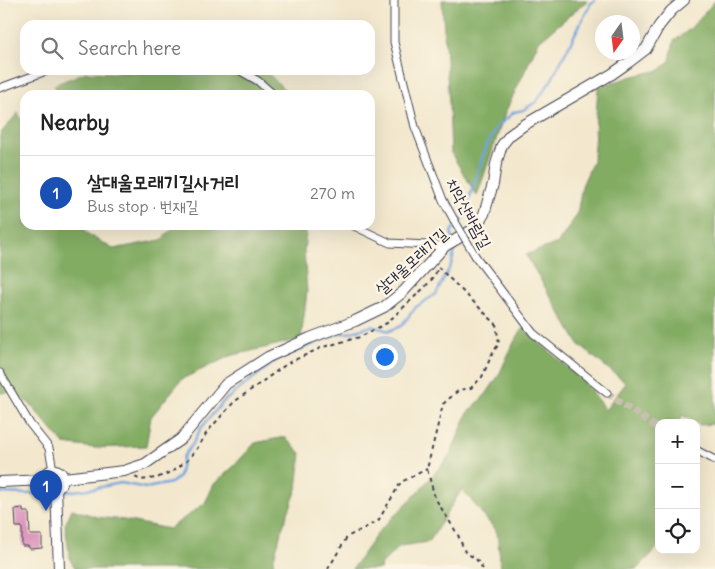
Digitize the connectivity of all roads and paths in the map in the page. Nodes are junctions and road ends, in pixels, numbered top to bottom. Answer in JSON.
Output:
{"nodes":[{"id":1,"x":394,"y":0,"type":"edge"},
{"id":2,"x":684,"y":0,"type":"edge"},
{"id":3,"x":35,"y":75,"type":"edge"},
{"id":4,"x":248,"y":75,"type":"edge"},
{"id":5,"x":0,"y":88,"type":"edge"},
{"id":6,"x":268,"y":90,"type":"edge"},
{"id":7,"x":363,"y":230,"type":"edge"},
{"id":8,"x":447,"y":244,"type":"junction"},
{"id":9,"x":438,"y":267,"type":"dead end"},
{"id":10,"x":387,"y":324,"type":"dead end"},
{"id":11,"x":0,"y":373,"type":"edge"},
{"id":12,"x":606,"y":393,"type":"tunnel mouth"},
{"id":13,"x":700,"y":452,"type":"edge"},
{"id":14,"x":715,"y":460,"type":"edge"},
{"id":15,"x":427,"y":469,"type":"junction"},
{"id":16,"x":53,"y":470,"type":"junction"},
{"id":17,"x":124,"y":471,"type":"junction"},
{"id":18,"x":64,"y":478,"type":"junction"},
{"id":19,"x":45,"y":480,"type":"junction"},
{"id":20,"x":0,"y":482,"type":"edge"},
{"id":21,"x":56,"y":490,"type":"junction"},
{"id":22,"x":60,"y":569,"type":"edge"},
{"id":23,"x":328,"y":569,"type":"edge"},
{"id":24,"x":483,"y":569,"type":"edge"}],
"edges":[{"from":1,"to":12,"type":"street","name":"치악산바람길","bridge":true},
{"from":2,"to":8,"type":"street","name":"살대울모래기길"},
{"from":3,"to":5,"type":"street"},
{"from":4,"to":6,"type":"street"},
{"from":7,"to":8,"type":"street"},
{"from":8,"to":17,"type":"street","name":"살대울모래기길"},
{"from":9,"to":15,"type":"path"},
{"from":10,"to":17,"type":"path"},
{"from":11,"to":16,"type":"street"},
{"from":13,"to":14,"type":"street"},
{"from":15,"to":23,"type":"path"},
{"from":15,"to":24,"type":"path"},
{"from":16,"to":18,"type":"street"},
{"from":16,"to":19,"type":"street"},
{"from":17,"to":18,"type":"street","name":"살대울모래기길"},
{"from":18,"to":21,"type":"street"},
{"from":19,"to":20,"type":"street"},
{"from":19,"to":21,"type":"street"},
{"from":21,"to":22,"type":"street"}]}
